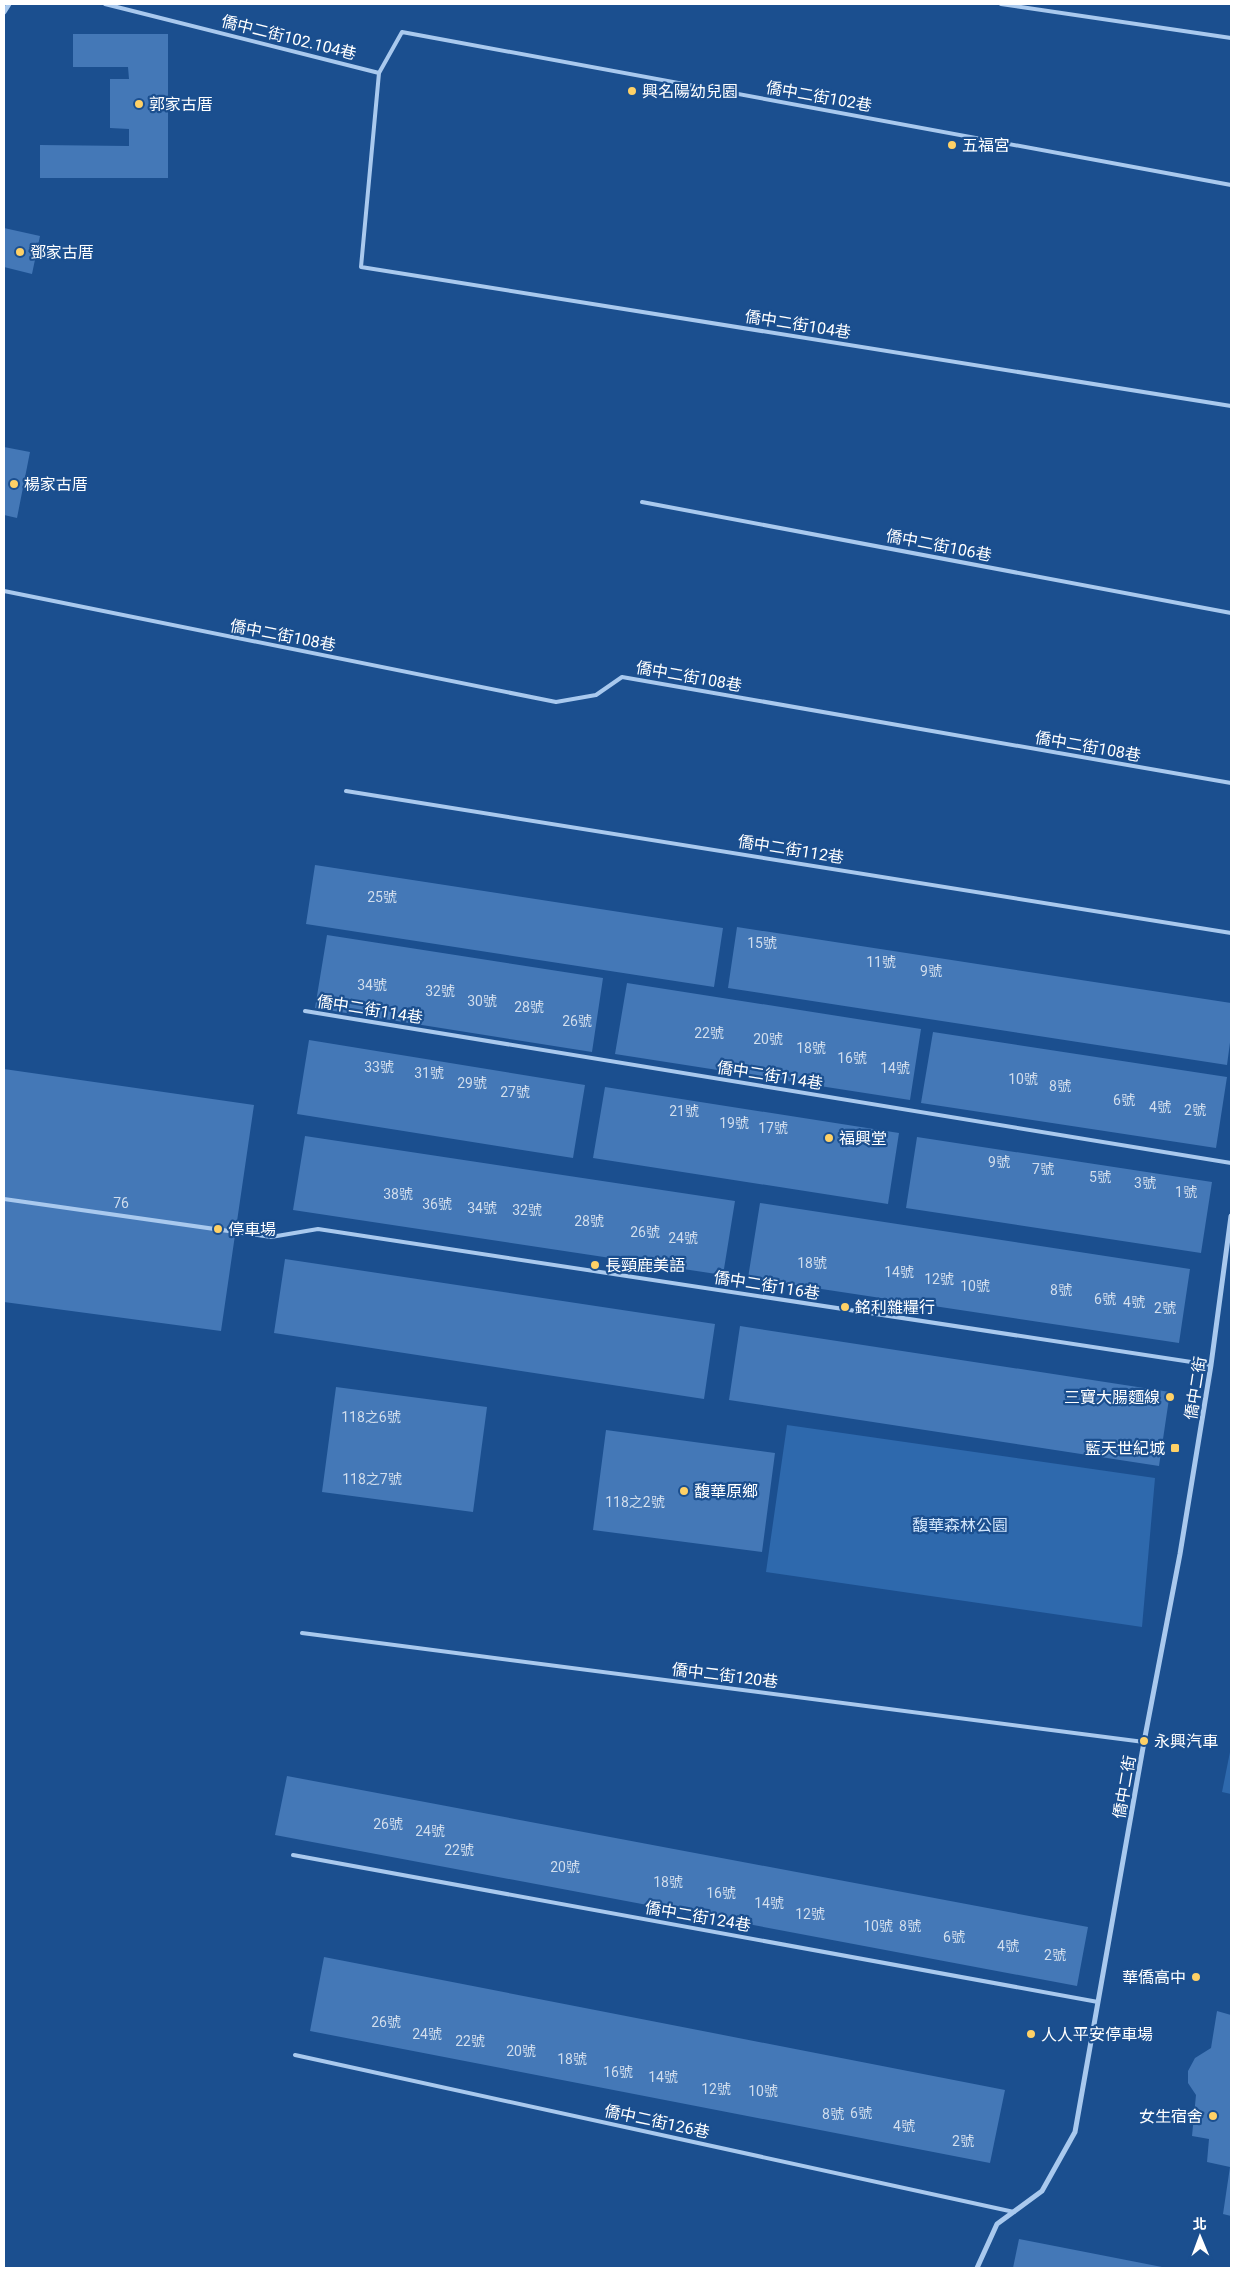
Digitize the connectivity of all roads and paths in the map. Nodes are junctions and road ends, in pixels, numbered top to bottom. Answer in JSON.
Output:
{"nodes":[{"id":1,"x":9,"y":4,"type":"edge"},
{"id":2,"x":105,"y":4,"type":"edge"},
{"id":3,"x":1001,"y":4,"type":"edge"},
{"id":4,"x":4,"y":12,"type":"edge"},
{"id":5,"x":1231,"y":38,"type":"edge"},
{"id":6,"x":379,"y":72,"type":"junction"},
{"id":7,"x":1231,"y":185,"type":"edge"},
{"id":8,"x":1231,"y":406,"type":"edge"},
{"id":9,"x":642,"y":502,"type":"dead end"},
{"id":10,"x":4,"y":592,"type":"edge"},
{"id":11,"x":1231,"y":613,"type":"edge"},
{"id":12,"x":1231,"y":783,"type":"edge"},
{"id":13,"x":346,"y":791,"type":"dead end"},
{"id":14,"x":1231,"y":933,"type":"edge"},
{"id":15,"x":305,"y":1011,"type":"dead end"},
{"id":16,"x":1231,"y":1163,"type":"edge"},
{"id":17,"x":4,"y":1199,"type":"edge"},
{"id":18,"x":1231,"y":1216,"type":"edge"},
{"id":19,"x":1211,"y":1365,"type":"junction"},
{"id":20,"x":302,"y":1633,"type":"dead end"},
{"id":21,"x":1144,"y":1742,"type":"junction"},
{"id":22,"x":293,"y":1855,"type":"dead end"},
{"id":23,"x":1098,"y":2002,"type":"junction"},
{"id":24,"x":295,"y":2056,"type":"dead end"},
{"id":25,"x":1014,"y":2212,"type":"junction"},
{"id":26,"x":977,"y":2268,"type":"edge"}],
"edges":[{"from":1,"to":4,"type":"street"},
{"from":2,"to":6,"type":"lane","name":"僑中二街102.104巷"},
{"from":3,"to":5,"type":"lane"},
{"from":6,"to":7,"type":"lane","name":"僑中二街102巷"},
{"from":6,"to":8,"type":"lane","name":"僑中二街104巷"},
{"from":9,"to":11,"type":"lane","name":"僑中二街106巷"},
{"from":10,"to":12,"type":"lane","name":"僑中二街108巷"},
{"from":13,"to":14,"type":"lane","name":"僑中二街112巷"},
{"from":15,"to":16,"type":"lane","name":"僑中二街114巷"},
{"from":17,"to":19,"type":"lane","name":"僑中二街116巷"},
{"from":18,"to":19,"type":"street","name":"僑中二街"},
{"from":19,"to":21,"type":"street","name":"僑中二街"},
{"from":20,"to":21,"type":"lane","name":"僑中二街120巷"},
{"from":21,"to":23,"type":"street","name":"僑中二街"},
{"from":22,"to":23,"type":"lane","name":"僑中二街124巷"},
{"from":23,"to":25,"type":"street","name":"僑中二街"},
{"from":24,"to":25,"type":"lane","name":"僑中二街126巷"},
{"from":25,"to":26,"type":"street","name":"僑中二街"}]}
